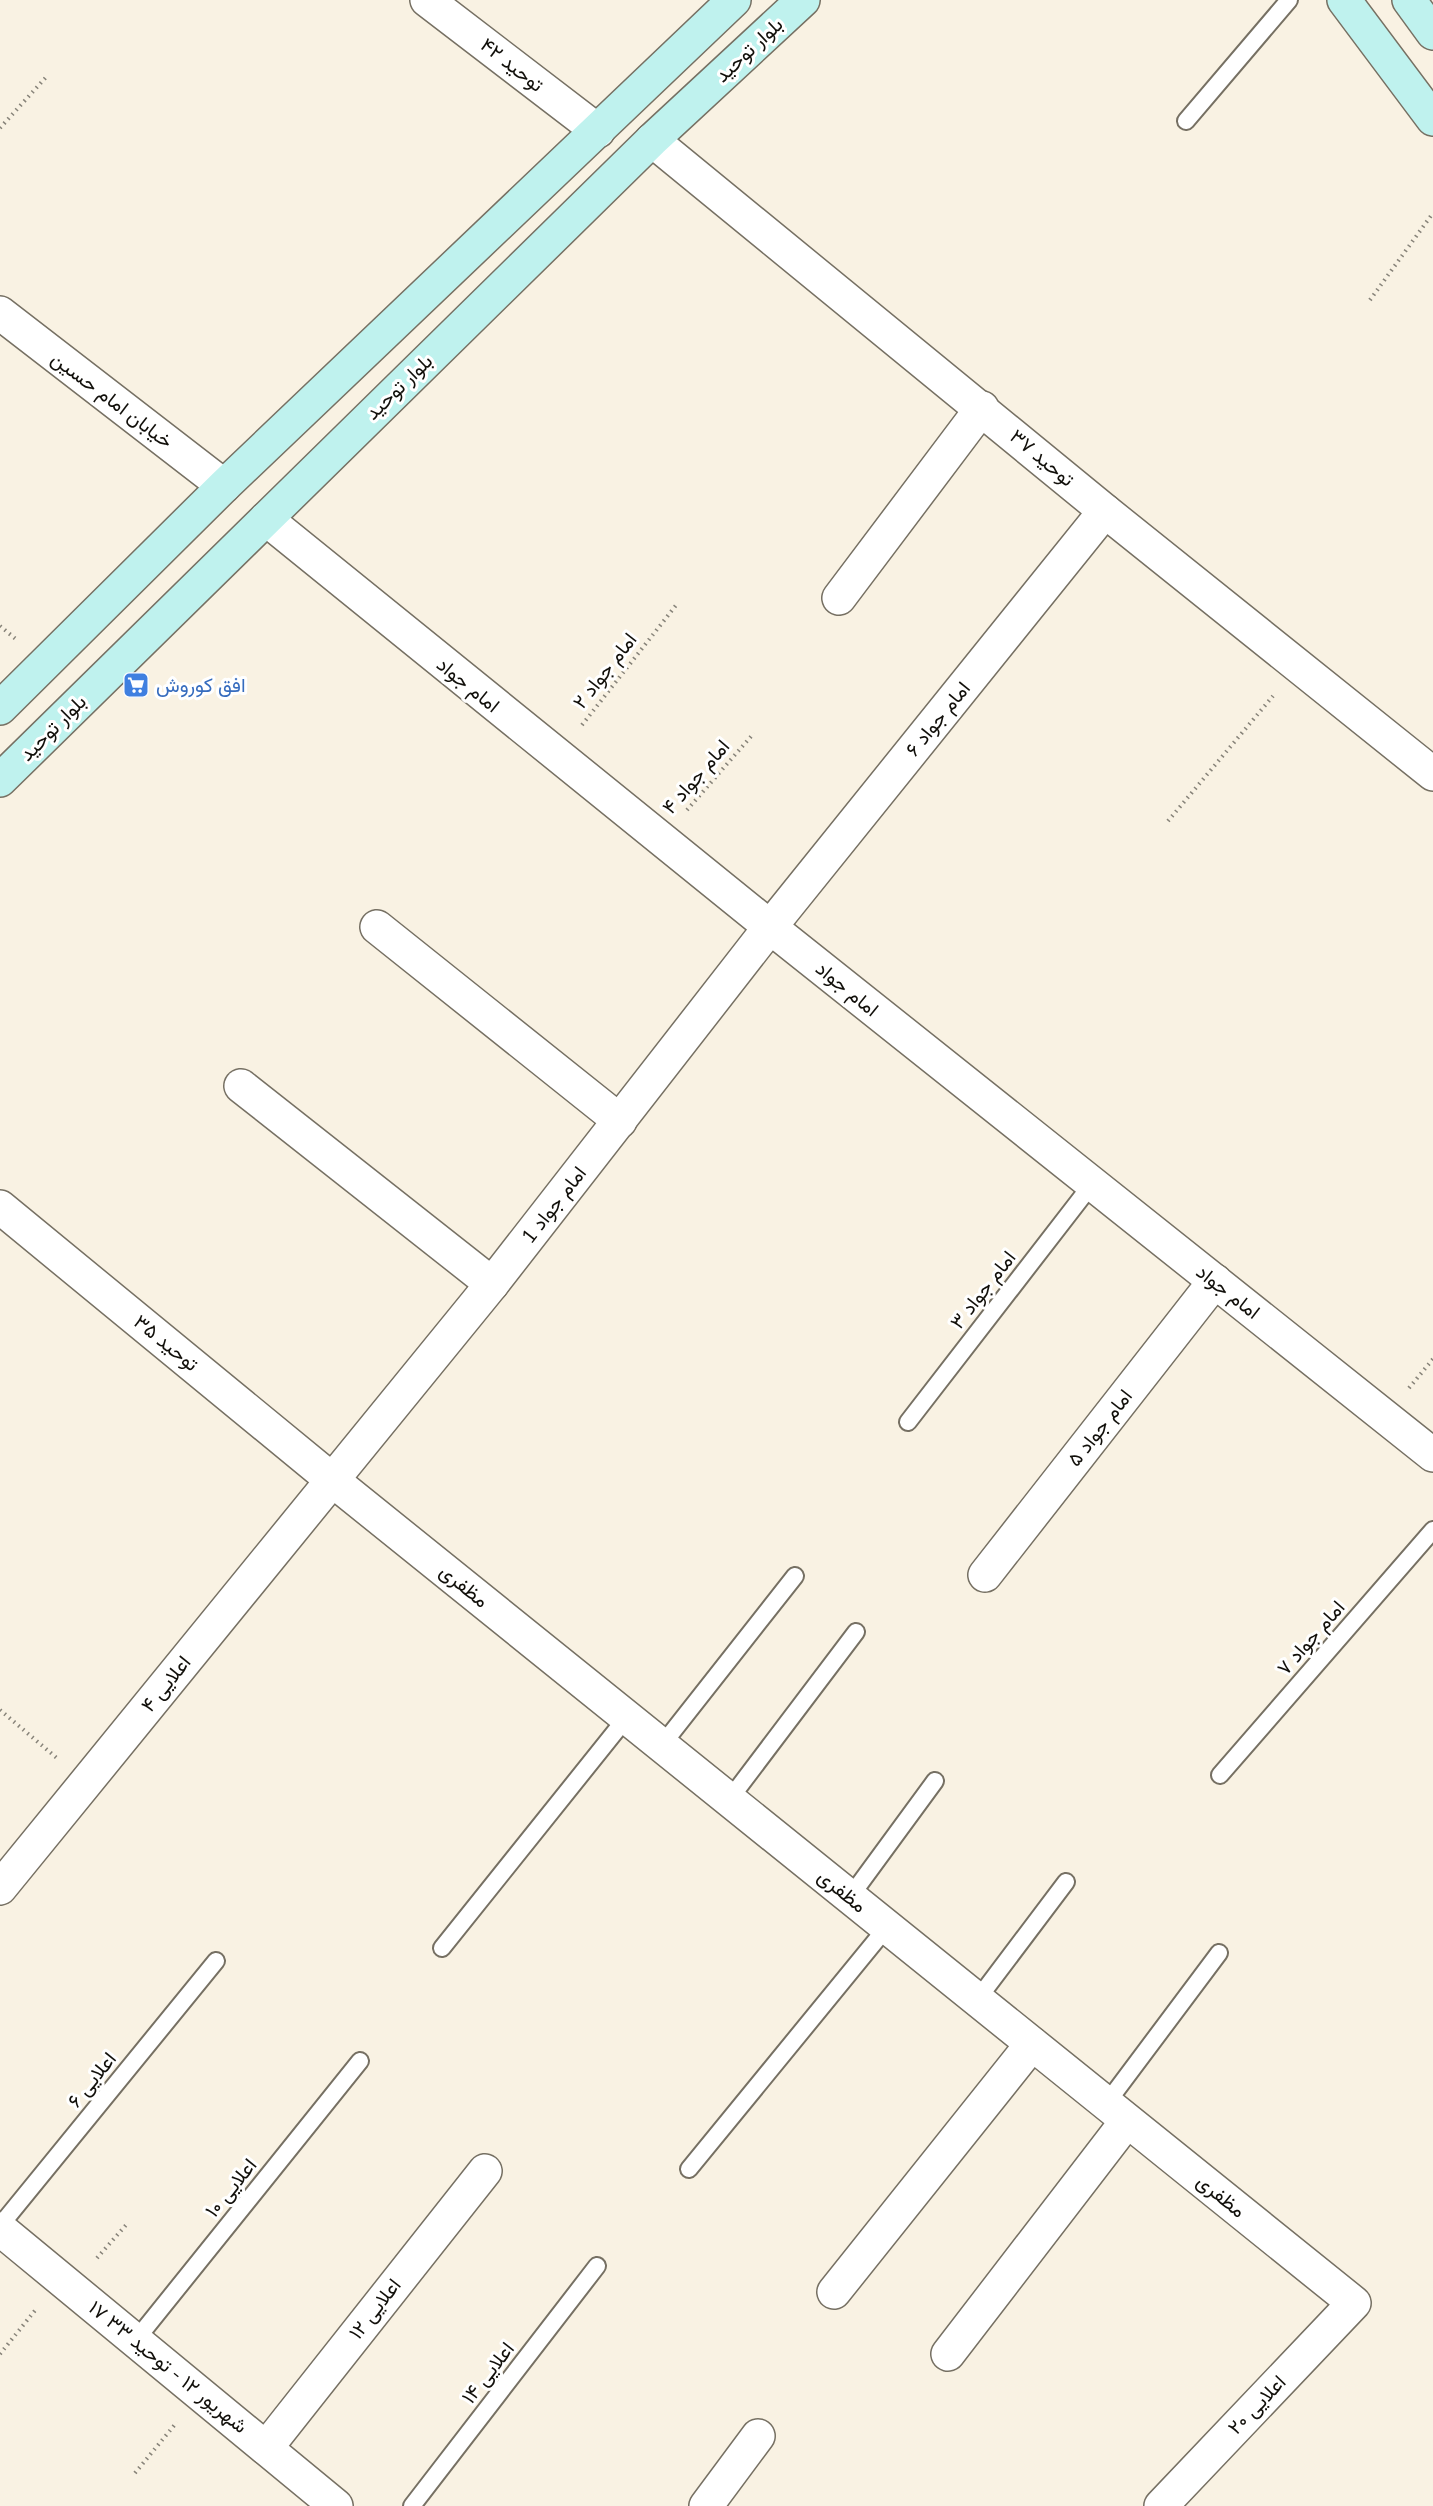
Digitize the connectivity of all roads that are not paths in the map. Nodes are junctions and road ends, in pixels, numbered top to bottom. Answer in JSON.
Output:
{"nodes":[{"id":1,"x":427,"y":0,"type":"edge"},
{"id":2,"x":734,"y":0,"type":"edge"},
{"id":3,"x":803,"y":0,"type":"edge"},
{"id":4,"x":1289,"y":0,"type":"edge"},
{"id":5,"x":1344,"y":0,"type":"edge"},
{"id":6,"x":1409,"y":0,"type":"edge"},
{"id":7,"x":1433,"y":33,"type":"edge"},
{"id":8,"x":1433,"y":118,"type":"edge"},
{"id":9,"x":1186,"y":121,"type":"dead end"},
{"id":10,"x":598,"y":131,"type":"junction"},
{"id":11,"x":652,"y":140,"type":"junction"},
{"id":12,"x":0,"y":313,"type":"edge"},
{"id":13,"x":982,"y":408,"type":"junction"},
{"id":14,"x":225,"y":486,"type":"junction"},
{"id":15,"x":1106,"y":511,"type":"junction"},
{"id":16,"x":266,"y":519,"type":"junction"},
{"id":17,"x":839,"y":598,"type":"dead end"},
{"id":18,"x":0,"y":708,"type":"edge"},
{"id":19,"x":1433,"y":774,"type":"edge"},
{"id":20,"x":0,"y":780,"type":"edge"},
{"id":21,"x":377,"y":927,"type":"dead end"},
{"id":22,"x":770,"y":927,"type":"junction"},
{"id":23,"x":241,"y":1086,"type":"dead end"},
{"id":24,"x":620,"y":1121,"type":"junction"},
{"id":25,"x":1092,"y":1184,"type":"junction"},
{"id":26,"x":0,"y":1207,"type":"edge"},
{"id":27,"x":1215,"y":1281,"type":"junction"},
{"id":28,"x":492,"y":1284,"type":"junction"},
{"id":29,"x":908,"y":1422,"type":"dead end"},
{"id":30,"x":1433,"y":1455,"type":"edge"},
{"id":31,"x":332,"y":1479,"type":"junction"},
{"id":32,"x":1433,"y":1530,"type":"edge"},
{"id":33,"x":985,"y":1575,"type":"dead end"},
{"id":34,"x":795,"y":1576,"type":"dead end"},
{"id":35,"x":856,"y":1632,"type":"dead end"},
{"id":36,"x":627,"y":1717,"type":"junction"},
{"id":37,"x":662,"y":1745,"type":"junction"},
{"id":38,"x":1220,"y":1775,"type":"dead end"},
{"id":39,"x":935,"y":1781,"type":"dead end"},
{"id":40,"x":729,"y":1800,"type":"junction"},
{"id":41,"x":1066,"y":1882,"type":"dead end"},
{"id":42,"x":0,"y":1888,"type":"edge"},
{"id":43,"x":850,"y":1897,"type":"junction"},
{"id":44,"x":887,"y":1927,"type":"junction"},
{"id":45,"x":442,"y":1948,"type":"dead end"},
{"id":46,"x":1219,"y":1953,"type":"dead end"},
{"id":47,"x":216,"y":1961,"type":"dead end"},
{"id":48,"x":977,"y":2000,"type":"junction"},
{"id":49,"x":1032,"y":2044,"type":"junction"},
{"id":50,"x":360,"y":2061,"type":"dead end"},
{"id":51,"x":1116,"y":2112,"type":"junction"},
{"id":52,"x":689,"y":2169,"type":"dead end"},
{"id":53,"x":485,"y":2171,"type":"dead end"},
{"id":54,"x":0,"y":2227,"type":"edge"},
{"id":55,"x":597,"y":2266,"type":"dead end"},
{"id":56,"x":834,"y":2292,"type":"dead end"},
{"id":57,"x":1354,"y":2303,"type":"joint"},
{"id":58,"x":135,"y":2341,"type":"junction"},
{"id":59,"x":948,"y":2354,"type":"dead end"},
{"id":60,"x":758,"y":2436,"type":"dead end"},
{"id":61,"x":266,"y":2448,"type":"junction"},
{"id":62,"x":336,"y":2506,"type":"edge"},
{"id":63,"x":412,"y":2506,"type":"edge"},
{"id":64,"x":706,"y":2506,"type":"edge"},
{"id":65,"x":1161,"y":2506,"type":"edge"}],
"edges":[{"from":1,"to":10,"type":"street","name":"توحید ۴۲"},
{"from":2,"to":10,"type":"main road"},
{"from":3,"to":11,"type":"main road","name":"بلوار توحید"},
{"from":4,"to":9,"type":"lane"},
{"from":5,"to":8,"type":"main road"},
{"from":6,"to":7,"type":"main road"},
{"from":10,"to":14,"type":"main road"},
{"from":11,"to":13,"type":"street","name":"توحید ۳۷"},
{"from":11,"to":16,"type":"main road","name":"بلوار توحید"},
{"from":12,"to":14,"type":"street","name":"خیابان امام حسین"},
{"from":13,"to":15,"type":"street","name":"توحید ۳۷"},
{"from":13,"to":17,"type":"street"},
{"from":14,"to":18,"type":"main road"},
{"from":15,"to":19,"type":"street","name":"توحید ۳۷"},
{"from":15,"to":22,"type":"street","name":"امام جواد ۶"},
{"from":16,"to":20,"type":"main road","name":"بلوار توحید"},
{"from":16,"to":22,"type":"street","name":"امام جواد"},
{"from":21,"to":24,"type":"street"},
{"from":22,"to":24,"type":"street","name":"امام جواد 1"},
{"from":22,"to":25,"type":"street","name":"امام جواد"},
{"from":23,"to":28,"type":"street"},
{"from":24,"to":28,"type":"street","name":"امام جواد 1"},
{"from":25,"to":27,"type":"street","name":"امام جواد"},
{"from":25,"to":29,"type":"lane","name":"امام جواد ۳"},
{"from":26,"to":31,"type":"street","name":"توحید ۳۵"},
{"from":27,"to":30,"type":"street","name":"امام جواد"},
{"from":27,"to":33,"type":"street","name":"امام جواد ۵"},
{"from":28,"to":31,"type":"street","name":"امام جواد 1"},
{"from":31,"to":36,"type":"street","name":"مظفری"},
{"from":31,"to":42,"type":"street","name":"اعلایی ۴"},
{"from":32,"to":38,"type":"lane","name":"امام جواد ۷"},
{"from":34,"to":37,"type":"lane"},
{"from":35,"to":40,"type":"lane"},
{"from":36,"to":37,"type":"street","name":"مظفری"},
{"from":36,"to":45,"type":"lane"},
{"from":37,"to":40,"type":"street","name":"مظفری"},
{"from":39,"to":43,"type":"lane"},
{"from":40,"to":43,"type":"street","name":"مظفری"},
{"from":41,"to":48,"type":"lane"},
{"from":43,"to":44,"type":"street","name":"مظفری"},
{"from":44,"to":48,"type":"street","name":"مظفری"},
{"from":44,"to":52,"type":"lane"},
{"from":46,"to":51,"type":"lane"},
{"from":47,"to":54,"type":"lane","name":"اعلایی ۶"},
{"from":48,"to":49,"type":"street","name":"مظفری"},
{"from":49,"to":51,"type":"street","name":"مظفری"},
{"from":49,"to":56,"type":"street"},
{"from":50,"to":58,"type":"lane","name":"اعلایی ۱۰"},
{"from":51,"to":57,"type":"street","name":"مظفری"},
{"from":51,"to":59,"type":"street"},
{"from":53,"to":61,"type":"street","name":"اعلایی ۱۲"},
{"from":54,"to":58,"type":"street","name":"۱۷ شهریور ۱۲ - توحید ۳۳"},
{"from":55,"to":63,"type":"lane","name":"اعلایی ۱۴"},
{"from":57,"to":65,"type":"street","name":"اعلایی ۲۰"},
{"from":58,"to":61,"type":"street","name":"۱۷ شهریور ۱۲ - توحید ۳۳"},
{"from":60,"to":64,"type":"street"},
{"from":61,"to":62,"type":"street","name":"۱۷ شهریور ۱۲ - توحید ۳۳"}]}
